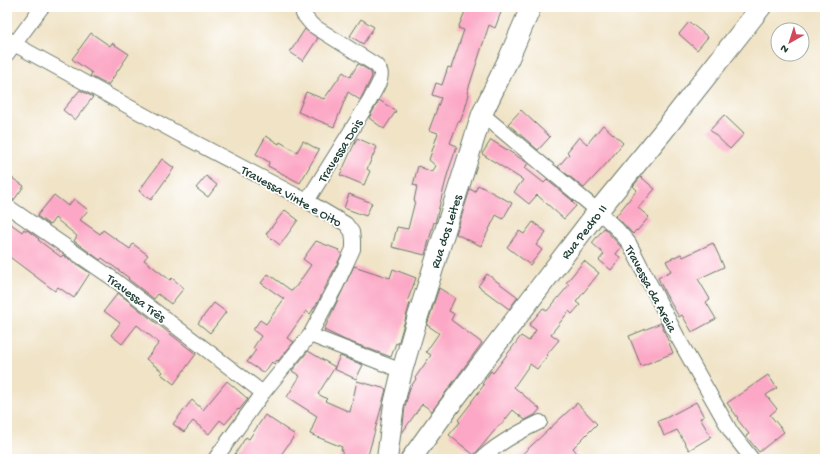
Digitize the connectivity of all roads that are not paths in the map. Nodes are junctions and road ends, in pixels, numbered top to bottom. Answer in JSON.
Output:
{"nodes":[{"id":1,"x":42,"y":7,"type":"edge"},
{"id":2,"x":302,"y":7,"type":"edge"},
{"id":3,"x":760,"y":7,"type":"edge"},
{"id":4,"x":530,"y":10,"type":"edge"},
{"id":5,"x":9,"y":45,"type":"edge"},
{"id":6,"x":482,"y":114,"type":"junction"},
{"id":7,"x":308,"y":201,"type":"junction"},
{"id":8,"x":7,"y":206,"type":"edge"},
{"id":9,"x":598,"y":212,"type":"junction"},
{"id":10,"x":310,"y":335,"type":"junction"},
{"id":11,"x":402,"y":371,"type":"junction"},
{"id":12,"x":263,"y":393,"type":"junction"},
{"id":13,"x":540,"y":422,"type":"dead end"},
{"id":14,"x":215,"y":459,"type":"edge"},
{"id":15,"x":388,"y":459,"type":"edge"},
{"id":16,"x":411,"y":459,"type":"edge"},
{"id":17,"x":481,"y":459,"type":"edge"},
{"id":18,"x":752,"y":459,"type":"edge"}],
"edges":[{"from":1,"to":5,"type":"street"},
{"from":2,"to":7,"type":"street","name":"Travessa Dois"},
{"from":3,"to":9,"type":"street","name":"Rua Pedro II"},
{"from":4,"to":6,"type":"street","name":"Rua dos Leites"},
{"from":5,"to":7,"type":"street","name":"Travessa Vinte e Oito"},
{"from":6,"to":9,"type":"street","name":"Travessa da Areia"},
{"from":6,"to":11,"type":"street","name":"Rua dos Leites"},
{"from":7,"to":10,"type":"street","name":"Travessa Vinte e Oito"},
{"from":8,"to":12,"type":"street","name":"Travessa Três"},
{"from":9,"to":16,"type":"street","name":"Rua Pedro II"},
{"from":9,"to":18,"type":"street","name":"Travessa da Areia"},
{"from":10,"to":11,"type":"street"},
{"from":10,"to":12,"type":"street","name":"Travessa Vinte e Oito"},
{"from":11,"to":15,"type":"street","name":"Rua dos Leites"},
{"from":12,"to":14,"type":"street","name":"Travessa Vinte e Oito"},
{"from":13,"to":17,"type":"street"}]}
